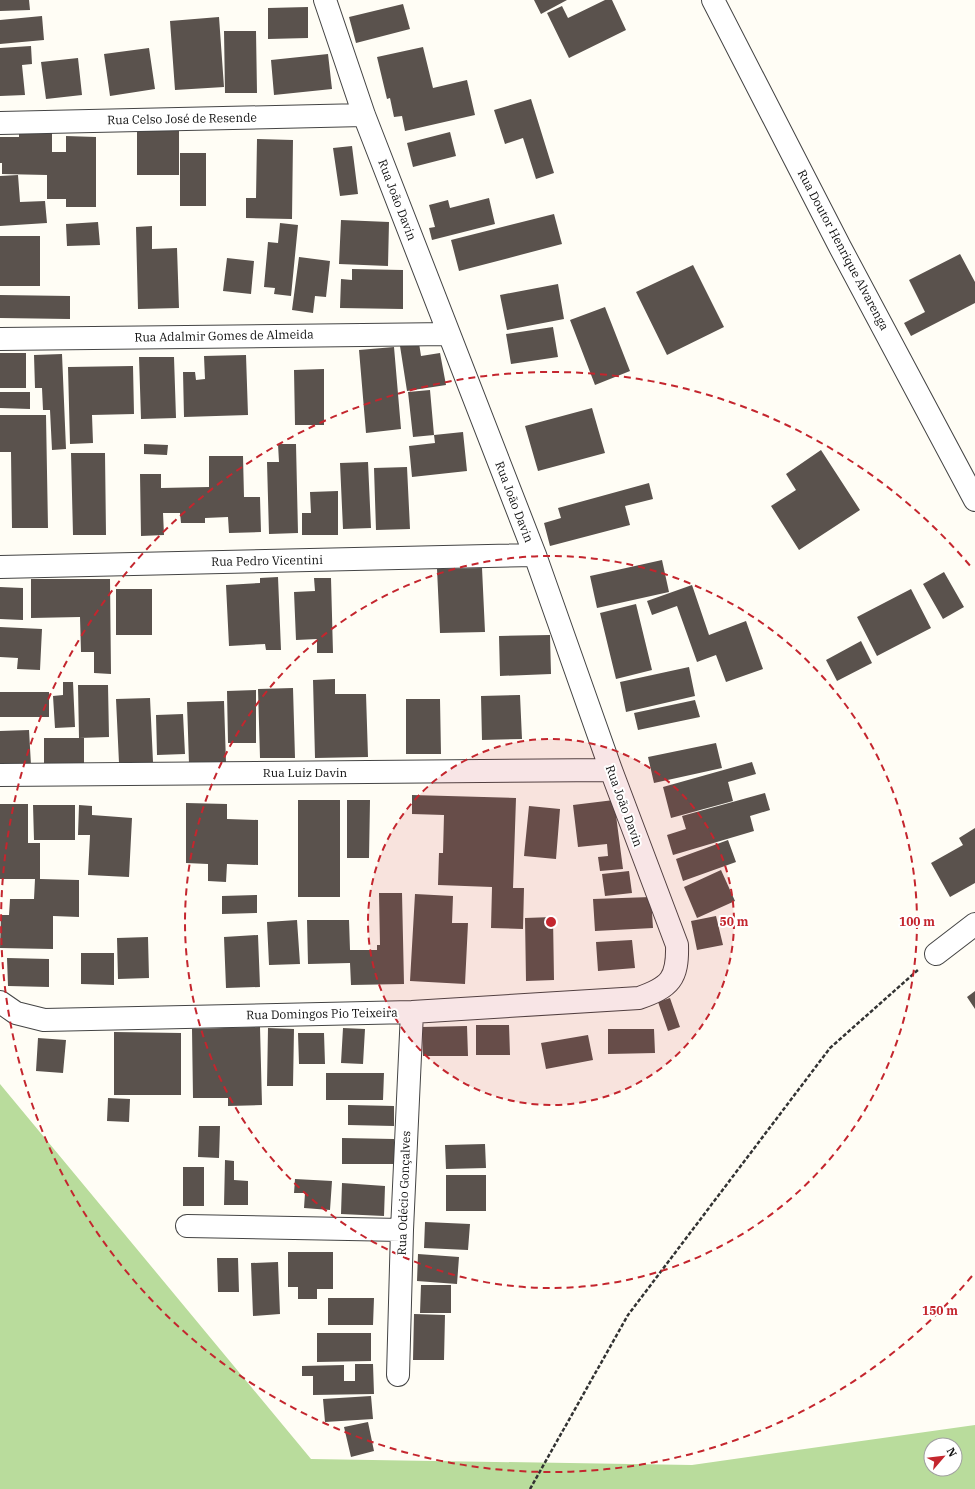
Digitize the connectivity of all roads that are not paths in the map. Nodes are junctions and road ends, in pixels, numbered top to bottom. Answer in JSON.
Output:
{"nodes":[{"id":1,"x":325,"y":0,"type":"edge"},
{"id":2,"x":713,"y":0,"type":"edge"},
{"id":3,"x":364,"y":115,"type":"junction"},
{"id":4,"x":0,"y":123,"type":"edge"},
{"id":5,"x":449,"y":334,"type":"junction"},
{"id":6,"x":0,"y":339,"type":"edge"},
{"id":7,"x":975,"y":500,"type":"edge"},
{"id":8,"x":535,"y":555,"type":"junction"},
{"id":9,"x":0,"y":567,"type":"edge"},
{"id":10,"x":611,"y":770,"type":"junction"},
{"id":11,"x":0,"y":775,"type":"edge"},
{"id":12,"x":975,"y":924,"type":"edge"},
{"id":13,"x":936,"y":954,"type":"road end"},
{"id":14,"x":648,"y":995,"type":"joint"},
{"id":15,"x":0,"y":1002,"type":"edge"},
{"id":16,"x":412,"y":1012,"type":"junction"},
{"id":17,"x":187,"y":1226,"type":"dead end"},
{"id":18,"x":402,"y":1230,"type":"junction"},
{"id":19,"x":398,"y":1375,"type":"dead end"}],
"edges":[{"from":1,"to":3,"type":"street","name":"Rua João Davin"},
{"from":2,"to":7,"type":"street","name":"Rua Doutor Henrique Alvarenga"},
{"from":3,"to":4,"type":"street","name":"Rua Celso José de Resende"},
{"from":3,"to":5,"type":"street","name":"Rua João Davin"},
{"from":5,"to":6,"type":"street","name":"Rua Adalmir Gomes de Almeida"},
{"from":5,"to":8,"type":"street","name":"Rua João Davin"},
{"from":8,"to":9,"type":"street","name":"Rua Pedro Vicentini"},
{"from":8,"to":10,"type":"street","name":"Rua João Davin"},
{"from":10,"to":11,"type":"street","name":"Rua Luiz Davin"},
{"from":10,"to":14,"type":"street","name":"Rua João Davin"},
{"from":12,"to":13,"type":"street"},
{"from":14,"to":16,"type":"street","name":"Rua Domingos Pio Teixeira"},
{"from":15,"to":16,"type":"street","name":"Rua Domingos Pio Teixeira"},
{"from":16,"to":18,"type":"street","name":"Rua Odécio Gonçalves"},
{"from":17,"to":18,"type":"street"},
{"from":18,"to":19,"type":"street","name":"Rua Odécio Gonçalves"}]}
